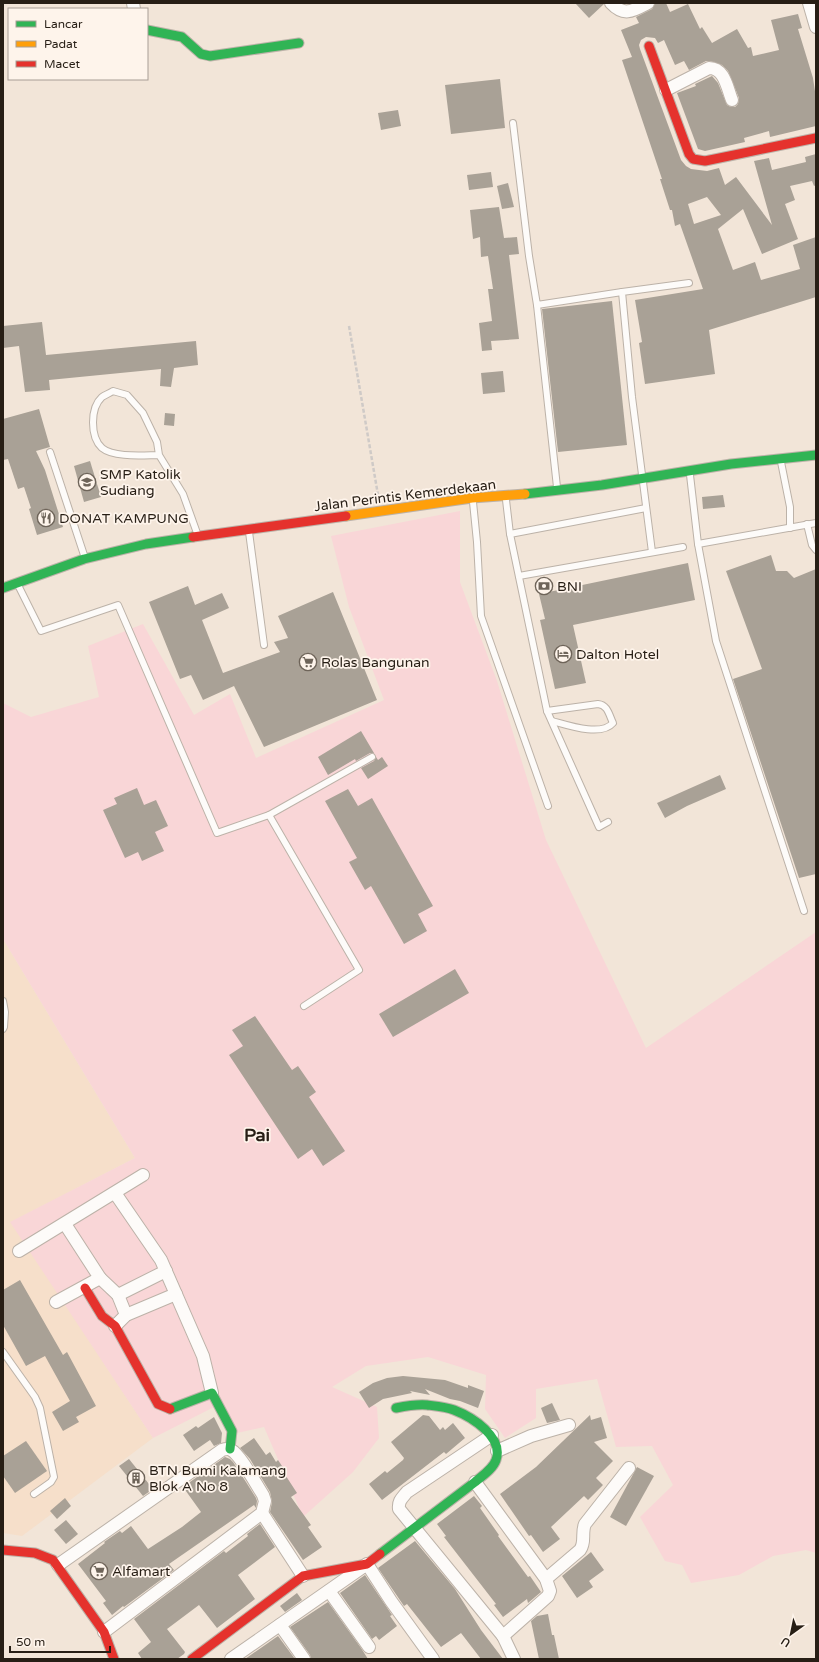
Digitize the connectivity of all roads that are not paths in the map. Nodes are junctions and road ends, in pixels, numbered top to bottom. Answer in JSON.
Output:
{"nodes":[{"id":1,"x":611,"y":3,"type":"edge"},
{"id":2,"x":648,"y":3,"type":"edge"},
{"id":3,"x":809,"y":3,"type":"edge"},
{"id":4,"x":816,"y":27,"type":"edge"},
{"id":5,"x":148,"y":30,"type":"edge"},
{"id":6,"x":299,"y":43,"type":"dead end"},
{"id":7,"x":649,"y":46,"type":"dead end"},
{"id":8,"x":666,"y":90,"type":"junction"},
{"id":9,"x":732,"y":100,"type":"dead end"},
{"id":10,"x":513,"y":123,"type":"dead end"},
{"id":11,"x":816,"y":138,"type":"edge"},
{"id":12,"x":689,"y":283,"type":"dead end"},
{"id":13,"x":622,"y":292,"type":"junction"},
{"id":14,"x":537,"y":305,"type":"junction"},
{"id":15,"x":50,"y":452,"type":"dead end"},
{"id":16,"x":160,"y":455,"type":"junction"},
{"id":17,"x":816,"y":455,"type":"edge"},
{"id":18,"x":781,"y":459,"type":"junction"},
{"id":19,"x":689,"y":471,"type":"junction"},
{"id":20,"x":642,"y":479,"type":"junction"},
{"id":21,"x":557,"y":490,"type":"junction"},
{"id":22,"x":505,"y":497,"type":"junction"},
{"id":23,"x":472,"y":498,"type":"junction"},
{"id":24,"x":646,"y":508,"type":"junction"},
{"id":25,"x":816,"y":523,"type":"edge"},
{"id":26,"x":807,"y":524,"type":"junction"},
{"id":27,"x":790,"y":528,"type":"junction"},
{"id":28,"x":249,"y":531,"type":"junction"},
{"id":29,"x":510,"y":534,"type":"junction"},
{"id":30,"x":199,"y":537,"type":"junction"},
{"id":31,"x":698,"y":544,"type":"junction"},
{"id":32,"x":683,"y":547,"type":"dead end"},
{"id":33,"x":816,"y":550,"type":"edge"},
{"id":34,"x":652,"y":552,"type":"junction"},
{"id":35,"x":84,"y":559,"type":"junction"},
{"id":36,"x":519,"y":576,"type":"junction"},
{"id":37,"x":17,"y":583,"type":"junction"},
{"id":38,"x":3,"y":588,"type":"edge"},
{"id":39,"x":264,"y":645,"type":"dead end"},
{"id":40,"x":547,"y":711,"type":"junction"},
{"id":41,"x":552,"y":721,"type":"junction"},
{"id":42,"x":372,"y":757,"type":"dead end"},
{"id":43,"x":548,"y":806,"type":"dead end"},
{"id":44,"x":269,"y":815,"type":"junction"},
{"id":45,"x":608,"y":822,"type":"dead end"},
{"id":46,"x":804,"y":911,"type":"dead end"},
{"id":47,"x":3,"y":1001,"type":"edge"},
{"id":48,"x":304,"y":1006,"type":"dead end"},
{"id":49,"x":3,"y":1029,"type":"edge"},
{"id":50,"x":143,"y":1175,"type":"dead end"},
{"id":51,"x":115,"y":1193,"type":"junction"},
{"id":52,"x":65,"y":1224,"type":"junction"},
{"id":53,"x":19,"y":1251,"type":"dead end"},
{"id":54,"x":166,"y":1271,"type":"junction"},
{"id":55,"x":100,"y":1278,"type":"junction"},
{"id":56,"x":85,"y":1288,"type":"junction"},
{"id":57,"x":176,"y":1294,"type":"junction"},
{"id":58,"x":118,"y":1295,"type":"junction"},
{"id":59,"x":56,"y":1302,"type":"dead end"},
{"id":60,"x":126,"y":1314,"type":"junction"},
{"id":61,"x":115,"y":1326,"type":"junction"},
{"id":62,"x":3,"y":1352,"type":"edge"},
{"id":63,"x":212,"y":1393,"type":"junction"},
{"id":64,"x":396,"y":1408,"type":"dead end"},
{"id":65,"x":569,"y":1425,"type":"dead end"},
{"id":66,"x":492,"y":1435,"type":"junction"},
{"id":67,"x":230,"y":1449,"type":"junction"},
{"id":68,"x":497,"y":1451,"type":"junction"},
{"id":69,"x":630,"y":1468,"type":"dead end"},
{"id":70,"x":475,"y":1482,"type":"junction"},
{"id":71,"x":34,"y":1494,"type":"dead end"},
{"id":72,"x":262,"y":1512,"type":"junction"},
{"id":73,"x":415,"y":1528,"type":"junction"},
{"id":74,"x":3,"y":1550,"type":"edge"},
{"id":75,"x":367,"y":1564,"type":"junction"},
{"id":76,"x":58,"y":1565,"type":"junction"},
{"id":77,"x":304,"y":1576,"type":"junction"},
{"id":78,"x":546,"y":1579,"type":"junction"},
{"id":79,"x":329,"y":1592,"type":"junction"},
{"id":80,"x":280,"y":1625,"type":"junction"},
{"id":81,"x":104,"y":1632,"type":"junction"},
{"id":82,"x":503,"y":1636,"type":"junction"},
{"id":83,"x":369,"y":1647,"type":"dead end"},
{"id":84,"x":114,"y":1659,"type":"edge"},
{"id":85,"x":192,"y":1659,"type":"edge"},
{"id":86,"x":231,"y":1659,"type":"edge"},
{"id":87,"x":304,"y":1659,"type":"edge"},
{"id":88,"x":433,"y":1659,"type":"edge"},
{"id":89,"x":514,"y":1659,"type":"edge"}],
"edges":[{"from":1,"to":2,"type":"street"},
{"from":3,"to":4,"type":"street"},
{"from":5,"to":6,"type":"main road"},
{"from":7,"to":8,"type":"main road"},
{"from":8,"to":9,"type":"street"},
{"from":8,"to":11,"type":"main road"},
{"from":10,"to":14,"type":"lane"},
{"from":12,"to":13,"type":"lane"},
{"from":13,"to":14,"type":"lane"},
{"from":13,"to":20,"type":"lane"},
{"from":14,"to":21,"type":"lane"},
{"from":15,"to":35,"type":"lane"},
{"from":16,"to":16,"type":"lane"},
{"from":16,"to":30,"type":"lane"},
{"from":17,"to":18,"type":"main road","name":"Jalan Perintis Kemerdekaan"},
{"from":18,"to":19,"type":"main road","name":"Jalan Perintis Kemerdekaan"},
{"from":18,"to":27,"type":"lane"},
{"from":19,"to":20,"type":"main road","name":"Jalan Perintis Kemerdekaan"},
{"from":19,"to":31,"type":"lane"},
{"from":20,"to":21,"type":"main road","name":"Jalan Perintis Kemerdekaan"},
{"from":20,"to":24,"type":"lane"},
{"from":21,"to":22,"type":"main road","name":"Jalan Perintis Kemerdekaan"},
{"from":22,"to":23,"type":"main road","name":"Jalan Perintis Kemerdekaan"},
{"from":22,"to":29,"type":"lane"},
{"from":23,"to":28,"type":"main road","name":"Jalan Perintis Kemerdekaan"},
{"from":23,"to":43,"type":"lane"},
{"from":24,"to":29,"type":"lane"},
{"from":24,"to":34,"type":"lane"},
{"from":25,"to":26,"type":"lane"},
{"from":26,"to":27,"type":"lane"},
{"from":26,"to":33,"type":"lane"},
{"from":27,"to":31,"type":"lane"},
{"from":28,"to":30,"type":"main road","name":"Jalan Perintis Kemerdekaan"},
{"from":28,"to":39,"type":"lane"},
{"from":29,"to":36,"type":"lane"},
{"from":30,"to":35,"type":"main road","name":"Jalan Perintis Kemerdekaan"},
{"from":31,"to":46,"type":"lane"},
{"from":32,"to":34,"type":"lane"},
{"from":34,"to":36,"type":"lane"},
{"from":35,"to":37,"type":"main road","name":"Jalan Perintis Kemerdekaan"},
{"from":36,"to":40,"type":"lane"},
{"from":37,"to":38,"type":"main road","name":"Jalan Perintis Kemerdekaan"},
{"from":37,"to":44,"type":"lane"},
{"from":40,"to":41,"type":"lane"},
{"from":40,"to":41,"type":"lane"},
{"from":41,"to":45,"type":"lane"},
{"from":42,"to":44,"type":"lane"},
{"from":44,"to":48,"type":"lane"},
{"from":47,"to":49,"type":"lane"},
{"from":50,"to":51,"type":"street"},
{"from":51,"to":52,"type":"street"},
{"from":51,"to":54,"type":"street"},
{"from":52,"to":53,"type":"street"},
{"from":52,"to":55,"type":"street"},
{"from":54,"to":57,"type":"street"},
{"from":54,"to":58,"type":"street"},
{"from":55,"to":56,"type":"street"},
{"from":55,"to":58,"type":"street"},
{"from":56,"to":59,"type":"street"},
{"from":56,"to":61,"type":"main road"},
{"from":57,"to":60,"type":"street"},
{"from":57,"to":63,"type":"street"},
{"from":58,"to":60,"type":"street"},
{"from":60,"to":61,"type":"street"},
{"from":61,"to":63,"type":"main road"},
{"from":62,"to":71,"type":"lane"},
{"from":63,"to":67,"type":"main road"},
{"from":64,"to":66,"type":"main road"},
{"from":65,"to":68,"type":"street"},
{"from":66,"to":68,"type":"main road"},
{"from":66,"to":73,"type":"street"},
{"from":67,"to":72,"type":"street"},
{"from":67,"to":76,"type":"street"},
{"from":68,"to":70,"type":"main road"},
{"from":69,"to":78,"type":"street"},
{"from":70,"to":73,"type":"main road"},
{"from":70,"to":78,"type":"street"},
{"from":72,"to":77,"type":"street"},
{"from":72,"to":81,"type":"street"},
{"from":73,"to":75,"type":"main road"},
{"from":73,"to":82,"type":"street"},
{"from":74,"to":76,"type":"main road"},
{"from":75,"to":77,"type":"main road"},
{"from":75,"to":79,"type":"street"},
{"from":75,"to":88,"type":"street"},
{"from":76,"to":81,"type":"main road"},
{"from":77,"to":85,"type":"main road"},
{"from":78,"to":82,"type":"street"},
{"from":79,"to":80,"type":"street"},
{"from":79,"to":83,"type":"street"},
{"from":80,"to":86,"type":"street"},
{"from":80,"to":87,"type":"street"},
{"from":81,"to":84,"type":"main road"},
{"from":82,"to":89,"type":"street"}]}
